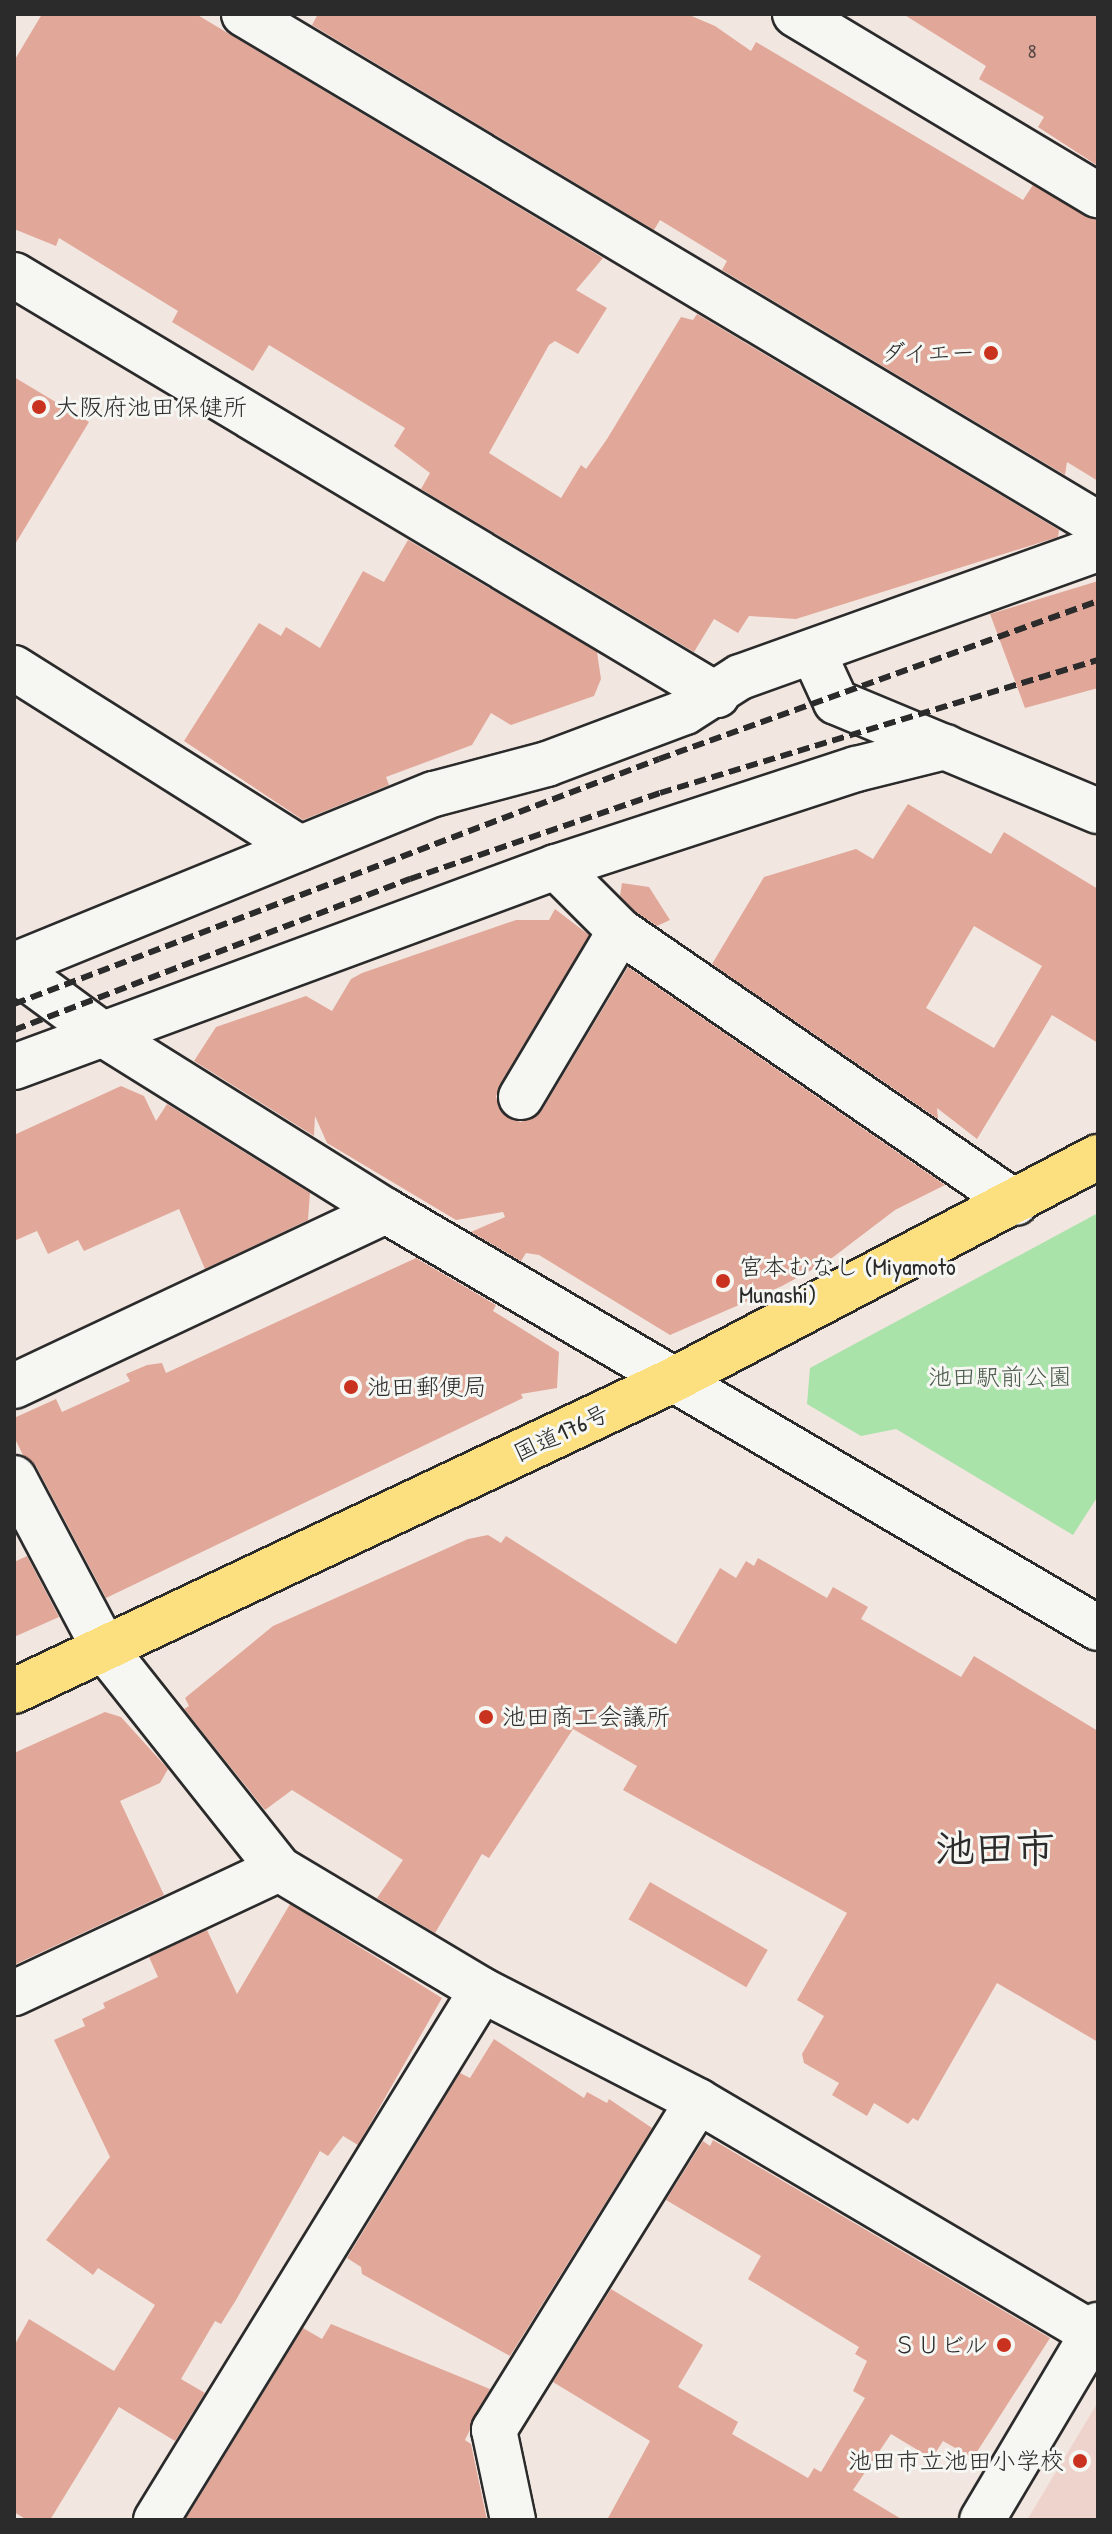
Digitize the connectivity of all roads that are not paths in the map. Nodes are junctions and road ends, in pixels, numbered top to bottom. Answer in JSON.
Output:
{"nodes":[{"id":1,"x":244,"y":14,"type":"edge"},
{"id":2,"x":795,"y":14,"type":"edge"},
{"id":3,"x":1098,"y":195,"type":"edge"},
{"id":4,"x":14,"y":275,"type":"edge"},
{"id":5,"x":1098,"y":524,"type":"edge"},
{"id":6,"x":1098,"y":549,"type":"edge"},
{"id":7,"x":813,"y":652,"type":"junction"},
{"id":8,"x":14,"y":668,"type":"edge"},
{"id":9,"x":717,"y":695,"type":"junction"},
{"id":10,"x":945,"y":747,"type":"junction"},
{"id":11,"x":1098,"y":811,"type":"edge"},
{"id":12,"x":300,"y":848,"type":"junction"},
{"id":13,"x":556,"y":867,"type":"junction"},
{"id":14,"x":620,"y":931,"type":"junction"},
{"id":15,"x":14,"y":967,"type":"edge"},
{"id":16,"x":101,"y":1033,"type":"junction"},
{"id":17,"x":14,"y":1067,"type":"edge"},
{"id":18,"x":521,"y":1097,"type":"dead end"},
{"id":19,"x":1098,"y":1157,"type":"edge"},
{"id":20,"x":1016,"y":1203,"type":"junction"},
{"id":21,"x":386,"y":1211,"type":"junction"},
{"id":22,"x":673,"y":1380,"type":"junction"},
{"id":23,"x":14,"y":1386,"type":"edge"},
{"id":24,"x":14,"y":1478,"type":"edge"},
{"id":25,"x":1098,"y":1628,"type":"edge"},
{"id":26,"x":104,"y":1648,"type":"junction"},
{"id":27,"x":14,"y":1691,"type":"edge"},
{"id":28,"x":279,"y":1869,"type":"junction"},
{"id":29,"x":482,"y":1990,"type":"junction"},
{"id":30,"x":14,"y":1993,"type":"edge"},
{"id":31,"x":698,"y":2101,"type":"junction"},
{"id":32,"x":1096,"y":2329,"type":"edge"},
{"id":33,"x":156,"y":2520,"type":"edge"},
{"id":34,"x":513,"y":2520,"type":"edge"},
{"id":35,"x":982,"y":2520,"type":"edge"}],
"edges":[{"from":1,"to":5,"type":"street"},
{"from":2,"to":3,"type":"street"},
{"from":4,"to":9,"type":"street"},
{"from":6,"to":7,"type":"street"},
{"from":7,"to":9,"type":"street"},
{"from":7,"to":10,"type":"street"},
{"from":8,"to":12,"type":"street"},
{"from":9,"to":12,"type":"street"},
{"from":10,"to":11,"type":"street"},
{"from":10,"to":13,"type":"street"},
{"from":12,"to":15,"type":"street"},
{"from":13,"to":14,"type":"street"},
{"from":13,"to":16,"type":"street"},
{"from":14,"to":18,"type":"street"},
{"from":14,"to":20,"type":"street"},
{"from":15,"to":16,"type":"street"},
{"from":16,"to":17,"type":"street"},
{"from":16,"to":21,"type":"street"},
{"from":19,"to":20,"type":"highway","name":"国道176号"},
{"from":20,"to":22,"type":"highway","name":"国道176号"},
{"from":21,"to":22,"type":"street"},
{"from":21,"to":23,"type":"street"},
{"from":22,"to":25,"type":"street"},
{"from":22,"to":26,"type":"highway","name":"国道176号"},
{"from":24,"to":26,"type":"street"},
{"from":26,"to":27,"type":"highway","name":"国道176号"},
{"from":26,"to":28,"type":"street"},
{"from":28,"to":29,"type":"street"},
{"from":28,"to":30,"type":"street"},
{"from":29,"to":31,"type":"street"},
{"from":29,"to":33,"type":"street"},
{"from":31,"to":32,"type":"street"},
{"from":31,"to":34,"type":"street"},
{"from":32,"to":35,"type":"street"}]}
